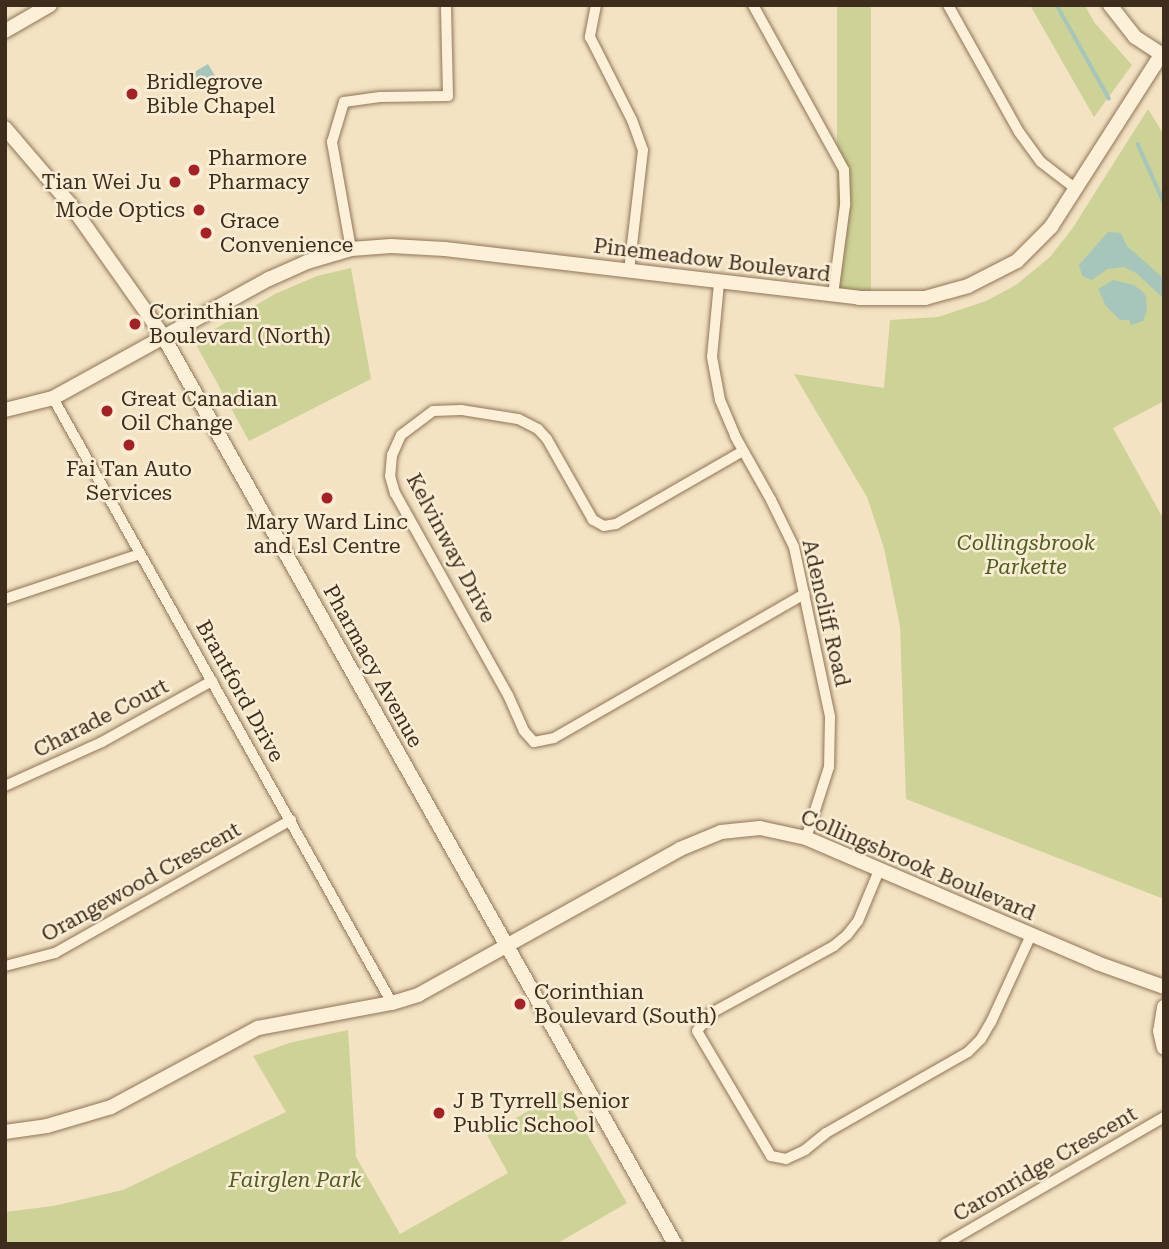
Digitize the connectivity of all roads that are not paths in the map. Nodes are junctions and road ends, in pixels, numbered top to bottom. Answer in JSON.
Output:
{"nodes":[{"id":1,"x":50,"y":5,"type":"edge"},
{"id":2,"x":446,"y":5,"type":"edge"},
{"id":3,"x":596,"y":5,"type":"edge"},
{"id":4,"x":753,"y":5,"type":"edge"},
{"id":5,"x":947,"y":5,"type":"edge"},
{"id":6,"x":1110,"y":5,"type":"edge"},
{"id":7,"x":5,"y":31,"type":"edge"},
{"id":8,"x":1162,"y":55,"type":"edge"},
{"id":9,"x":5,"y":128,"type":"edge"},
{"id":10,"x":1076,"y":189,"type":"junction"},
{"id":11,"x":351,"y":249,"type":"junction"},
{"id":12,"x":628,"y":271,"type":"junction"},
{"id":13,"x":719,"y":283,"type":"junction"},
{"id":14,"x":833,"y":295,"type":"junction"},
{"id":15,"x":163,"y":336,"type":"junction"},
{"id":16,"x":53,"y":398,"type":"junction"},
{"id":17,"x":5,"y":410,"type":"edge"},
{"id":18,"x":743,"y":451,"type":"junction"},
{"id":19,"x":140,"y":554,"type":"junction"},
{"id":20,"x":804,"y":594,"type":"junction"},
{"id":21,"x":5,"y":599,"type":"edge"},
{"id":22,"x":212,"y":681,"type":"junction"},
{"id":23,"x":5,"y":786,"type":"edge"},
{"id":24,"x":291,"y":820,"type":"junction"},
{"id":25,"x":806,"y":838,"type":"junction"},
{"id":26,"x":880,"y":869,"type":"junction"},
{"id":27,"x":1031,"y":935,"type":"junction"},
{"id":28,"x":507,"y":947,"type":"junction"},
{"id":29,"x":5,"y":966,"type":"edge"},
{"id":30,"x":1164,"y":987,"type":"edge"},
{"id":31,"x":392,"y":1003,"type":"junction"},
{"id":32,"x":1164,"y":1007,"type":"edge"},
{"id":33,"x":1164,"y":1048,"type":"edge"},
{"id":34,"x":1164,"y":1117,"type":"edge"},
{"id":35,"x":5,"y":1132,"type":"edge"},
{"id":36,"x":675,"y":1244,"type":"edge"},
{"id":37,"x":944,"y":1244,"type":"edge"}],
"edges":[{"from":1,"to":7,"type":"street"},
{"from":2,"to":11,"type":"street"},
{"from":3,"to":12,"type":"street"},
{"from":4,"to":14,"type":"street"},
{"from":5,"to":10,"type":"street"},
{"from":6,"to":8,"type":"street"},
{"from":8,"to":10,"type":"street","name":"Pinemeadow Boulevard"},
{"from":9,"to":15,"type":"street","name":"Pharmacy Avenue"},
{"from":10,"to":14,"type":"street","name":"Pinemeadow Boulevard"},
{"from":11,"to":12,"type":"street","name":"Pinemeadow Boulevard"},
{"from":11,"to":15,"type":"street","name":"Pinemeadow Boulevard"},
{"from":12,"to":13,"type":"street","name":"Pinemeadow Boulevard"},
{"from":13,"to":14,"type":"street","name":"Pinemeadow Boulevard"},
{"from":13,"to":18,"type":"street","name":"Adencliff Road"},
{"from":15,"to":16,"type":"street","name":"Pinemeadow Boulevard"},
{"from":15,"to":28,"type":"street","name":"Pharmacy Avenue"},
{"from":16,"to":17,"type":"street","name":"Pinemeadow Boulevard"},
{"from":16,"to":19,"type":"street","name":"Brantford Drive"},
{"from":18,"to":20,"type":"street","name":"Adencliff Road"},
{"from":18,"to":20,"type":"street","name":"Kelvinway Drive"},
{"from":19,"to":21,"type":"street"},
{"from":19,"to":22,"type":"street","name":"Brantford Drive"},
{"from":20,"to":25,"type":"street","name":"Adencliff Road"},
{"from":22,"to":23,"type":"street","name":"Charade Court"},
{"from":22,"to":24,"type":"street","name":"Brantford Drive"},
{"from":24,"to":29,"type":"street","name":"Orangewood Crescent"},
{"from":24,"to":31,"type":"street","name":"Brantford Drive"},
{"from":25,"to":26,"type":"street","name":"Collingsbrook Boulevard"},
{"from":25,"to":28,"type":"street","name":"Collingsbrook Boulevard"},
{"from":26,"to":27,"type":"street","name":"Collingsbrook Boulevard"},
{"from":26,"to":27,"type":"street"},
{"from":27,"to":30,"type":"street","name":"Collingsbrook Boulevard"},
{"from":28,"to":31,"type":"street","name":"Collingsbrook Boulevard"},
{"from":28,"to":36,"type":"street","name":"Pharmacy Avenue"},
{"from":31,"to":35,"type":"street","name":"Collingsbrook Boulevard"},
{"from":32,"to":33,"type":"street"},
{"from":34,"to":37,"type":"street","name":"Caronridge Crescent"}]}
